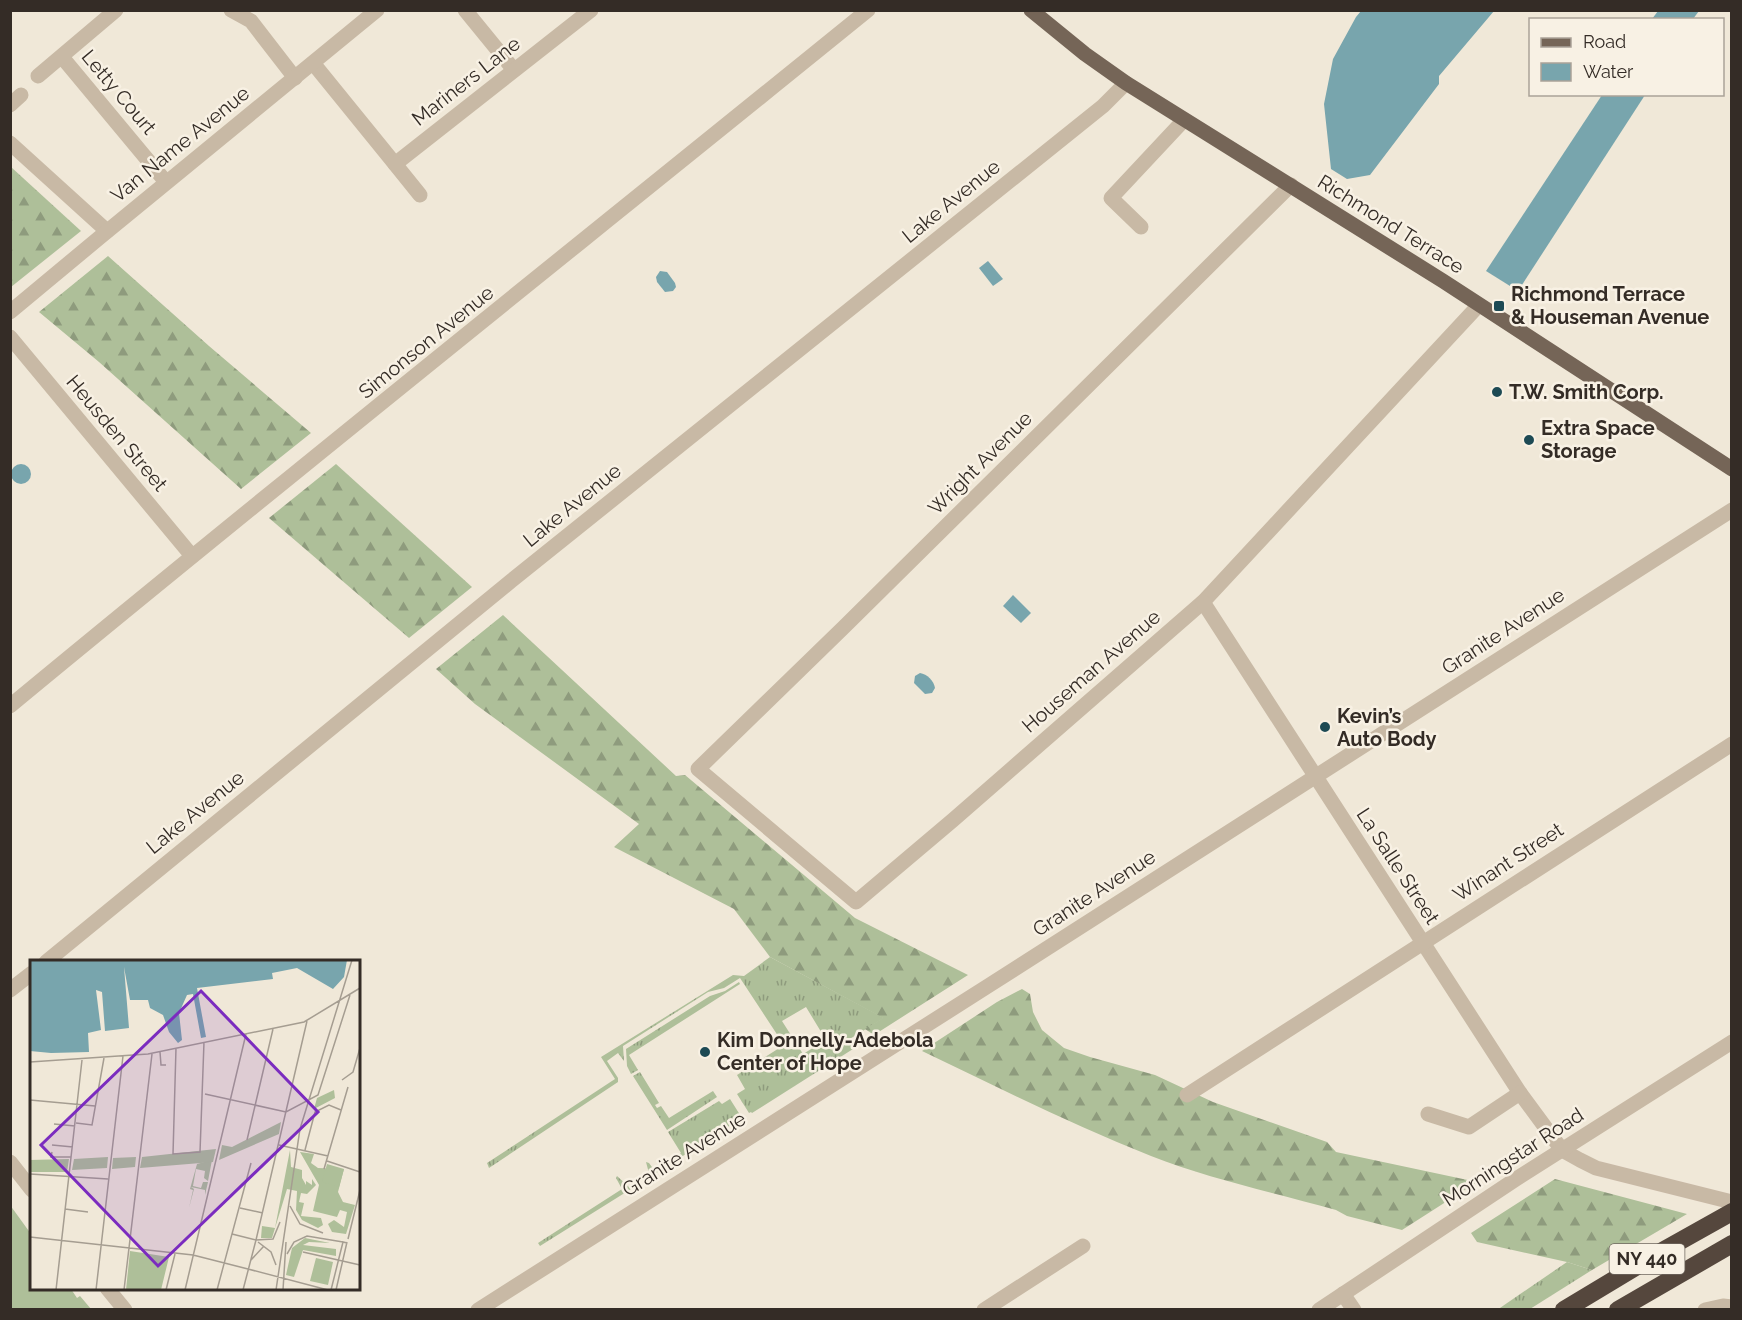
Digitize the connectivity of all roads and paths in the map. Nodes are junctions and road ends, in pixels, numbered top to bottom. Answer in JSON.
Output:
{"nodes":[{"id":1,"x":116,"y":10,"type":"edge"},
{"id":2,"x":231,"y":10,"type":"edge"},
{"id":3,"x":377,"y":10,"type":"edge"},
{"id":4,"x":465,"y":10,"type":"edge"},
{"id":5,"x":591,"y":10,"type":"edge"},
{"id":6,"x":868,"y":10,"type":"edge"},
{"id":7,"x":1031,"y":10,"type":"edge"},
{"id":8,"x":62,"y":57,"type":"junction"},
{"id":9,"x":313,"y":63,"type":"junction"},
{"id":10,"x":514,"y":70,"type":"junction"},
{"id":11,"x":38,"y":76,"type":"dead end"},
{"id":12,"x":295,"y":78,"type":"junction"},
{"id":13,"x":1126,"y":83,"type":"junction"},
{"id":14,"x":1184,"y":120,"type":"junction"},
{"id":15,"x":10,"y":143,"type":"edge"},
{"id":16,"x":395,"y":164,"type":"junction"},
{"id":17,"x":166,"y":182,"type":"junction"},
{"id":18,"x":1291,"y":185,"type":"junction"},
{"id":19,"x":420,"y":195,"type":"dead end"},
{"id":20,"x":1141,"y":227,"type":"dead end"},
{"id":21,"x":103,"y":234,"type":"junction"},
{"id":22,"x":1479,"y":304,"type":"junction"},
{"id":23,"x":10,"y":312,"type":"edge"},
{"id":24,"x":10,"y":337,"type":"edge"},
{"id":25,"x":1731,"y":469,"type":"edge"},
{"id":26,"x":1731,"y":510,"type":"edge"},
{"id":27,"x":192,"y":556,"type":"junction"},
{"id":28,"x":1203,"y":602,"type":"junction"},
{"id":29,"x":10,"y":706,"type":"edge"},
{"id":30,"x":1731,"y":744,"type":"edge"},
{"id":31,"x":698,"y":769,"type":"joint"},
{"id":32,"x":1316,"y":776,"type":"junction"},
{"id":33,"x":1422,"y":943,"type":"junction"},
{"id":34,"x":48,"y":960,"type":"edge"},
{"id":35,"x":30,"y":975,"type":"edge"},
{"id":36,"x":10,"y":990,"type":"edge"},
{"id":37,"x":1731,"y":1042,"type":"edge"},
{"id":38,"x":1520,"y":1093,"type":"junction"},
{"id":39,"x":1187,"y":1095,"type":"dead end"},
{"id":40,"x":1428,"y":1114,"type":"dead end"},
{"id":41,"x":1562,"y":1150,"type":"junction"},
{"id":42,"x":10,"y":1162,"type":"edge"},
{"id":43,"x":30,"y":1187,"type":"edge"},
{"id":44,"x":1731,"y":1202,"type":"edge"},
{"id":45,"x":1731,"y":1212,"type":"edge"},
{"id":46,"x":1731,"y":1244,"type":"edge"},
{"id":47,"x":1083,"y":1246,"type":"dead end"},
{"id":48,"x":109,"y":1290,"type":"edge"},
{"id":49,"x":1343,"y":1294,"type":"junction"},
{"id":50,"x":1731,"y":1307,"type":"edge"},
{"id":51,"x":125,"y":1310,"type":"edge"},
{"id":52,"x":478,"y":1310,"type":"edge"},
{"id":53,"x":984,"y":1310,"type":"edge"},
{"id":54,"x":1319,"y":1310,"type":"edge"},
{"id":55,"x":1354,"y":1310,"type":"edge"},
{"id":56,"x":1564,"y":1310,"type":"edge"},
{"id":57,"x":1618,"y":1310,"type":"edge"},
{"id":58,"x":1706,"y":1310,"type":"edge"}],
"edges":[{"from":1,"to":8,"type":"street","name":"Letty Court"},
{"from":2,"to":12,"type":"street"},
{"from":3,"to":9,"type":"street","name":"Van Name Avenue"},
{"from":4,"to":10,"type":"street"},
{"from":5,"to":10,"type":"street","name":"Mariners Lane"},
{"from":6,"to":27,"type":"street","name":"Simonson Avenue"},
{"from":7,"to":13,"type":"main road","name":"Richmond Terrace"},
{"from":8,"to":11,"type":"street","name":"Letty Court"},
{"from":8,"to":17,"type":"street","name":"Letty Court"},
{"from":9,"to":12,"type":"street","name":"Van Name Avenue"},
{"from":9,"to":16,"type":"street"},
{"from":10,"to":16,"type":"street","name":"Mariners Lane"},
{"from":12,"to":17,"type":"street","name":"Van Name Avenue"},
{"from":13,"to":14,"type":"main road","name":"Richmond Terrace"},
{"from":13,"to":34,"type":"street","name":"Lake Avenue"},
{"from":14,"to":18,"type":"main road","name":"Richmond Terrace"},
{"from":14,"to":20,"type":"street"},
{"from":15,"to":21,"type":"street"},
{"from":16,"to":19,"type":"street"},
{"from":17,"to":21,"type":"street","name":"Van Name Avenue"},
{"from":18,"to":22,"type":"main road","name":"Richmond Terrace"},
{"from":18,"to":31,"type":"street","name":"Wright Avenue"},
{"from":21,"to":23,"type":"street","name":"Van Name Avenue"},
{"from":22,"to":25,"type":"main road","name":"Richmond Terrace"},
{"from":22,"to":28,"type":"street","name":"Houseman Avenue"},
{"from":24,"to":27,"type":"street","name":"Heusden Street"},
{"from":26,"to":32,"type":"street","name":"Granite Avenue"},
{"from":27,"to":29,"type":"street","name":"Simonson Avenue"},
{"from":28,"to":31,"type":"street","name":"Houseman Avenue"},
{"from":28,"to":32,"type":"street","name":"La Salle Street"},
{"from":30,"to":33,"type":"street","name":"Winant Street"},
{"from":32,"to":33,"type":"street","name":"La Salle Street"},
{"from":32,"to":52,"type":"street","name":"Granite Avenue"},
{"from":33,"to":38,"type":"street","name":"La Salle Street"},
{"from":33,"to":39,"type":"street","name":"Winant Street"},
{"from":35,"to":36,"type":"street"},
{"from":37,"to":41,"type":"street","name":"Morningstar Road"},
{"from":38,"to":40,"type":"street"},
{"from":38,"to":41,"type":"street","name":"La Salle Street"},
{"from":41,"to":44,"type":"street"},
{"from":41,"to":49,"type":"street","name":"Morningstar Road"},
{"from":42,"to":43,"type":"street"},
{"from":45,"to":56,"type":"highway","number":"NY 440"},
{"from":46,"to":57,"type":"highway","number":"NY 440"},
{"from":47,"to":53,"type":"street"},
{"from":48,"to":51,"type":"street"},
{"from":49,"to":54,"type":"street","name":"Morningstar Road"},
{"from":49,"to":55,"type":"street"},
{"from":50,"to":58,"type":"street"}]}
